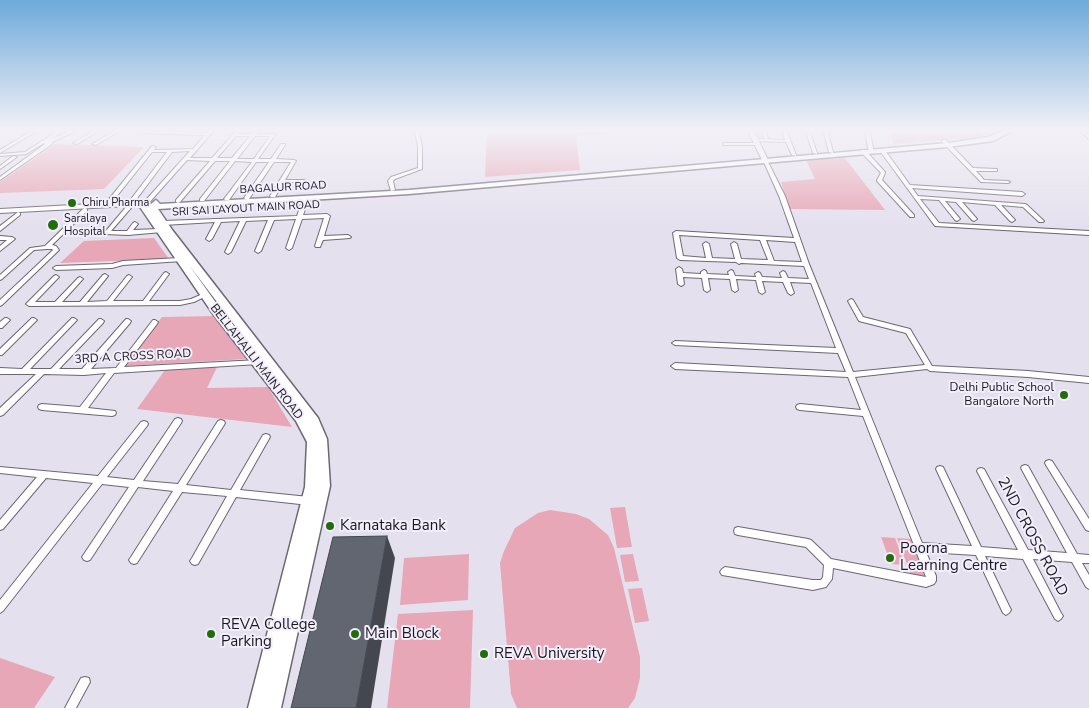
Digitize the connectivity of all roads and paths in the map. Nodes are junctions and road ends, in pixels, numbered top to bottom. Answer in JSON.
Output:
{"nodes":[{"id":1,"x":24,"y":162,"type":"edge"},
{"id":2,"x":142,"y":162,"type":"edge"},
{"id":3,"x":162,"y":162,"type":"edge"},
{"id":4,"x":184,"y":162,"type":"edge"},
{"id":5,"x":212,"y":162,"type":"edge"},
{"id":6,"x":232,"y":162,"type":"edge"},
{"id":7,"x":253,"y":162,"type":"edge"},
{"id":8,"x":271,"y":162,"type":"edge"},
{"id":9,"x":293,"y":162,"type":"edge"},
{"id":10,"x":420,"y":162,"type":"edge"},
{"id":11,"x":731,"y":162,"type":"edge"},
{"id":12,"x":765,"y":162,"type":"edge"},
{"id":13,"x":876,"y":162,"type":"edge"},
{"id":14,"x":891,"y":162,"type":"edge"},
{"id":15,"x":965,"y":162,"type":"edge"},
{"id":16,"x":972,"y":169,"type":"junction"},
{"id":17,"x":995,"y":170,"type":"dead end"},
{"id":18,"x":600,"y":174,"type":"junction"},
{"id":19,"x":0,"y":179,"type":"edge"},
{"id":20,"x":282,"y":181,"type":"junction"},
{"id":21,"x":304,"y":181,"type":"dead end"},
{"id":22,"x":1008,"y":182,"type":"dead end"},
{"id":23,"x":908,"y":186,"type":"junction"},
{"id":24,"x":393,"y":190,"type":"junction"},
{"id":25,"x":1022,"y":194,"type":"dead end"},
{"id":26,"x":273,"y":196,"type":"junction"},
{"id":27,"x":916,"y":197,"type":"junction"},
{"id":28,"x":247,"y":198,"type":"junction"},
{"id":29,"x":306,"y":198,"type":"junction"},
{"id":30,"x":226,"y":199,"type":"junction"},
{"id":31,"x":942,"y":199,"type":"junction"},
{"id":32,"x":202,"y":200,"type":"junction"},
{"id":33,"x":957,"y":200,"type":"junction"},
{"id":34,"x":178,"y":201,"type":"junction"},
{"id":35,"x":996,"y":203,"type":"junction"},
{"id":36,"x":150,"y":204,"type":"junction"},
{"id":37,"x":107,"y":206,"type":"junction"},
{"id":38,"x":129,"y":206,"type":"junction"},
{"id":39,"x":85,"y":210,"type":"junction"},
{"id":40,"x":0,"y":213,"type":"edge"},
{"id":41,"x":18,"y":214,"type":"junction"},
{"id":42,"x":300,"y":216,"type":"junction"},
{"id":43,"x":912,"y":216,"type":"dead end"},
{"id":44,"x":272,"y":218,"type":"junction"},
{"id":45,"x":957,"y":218,"type":"dead end"},
{"id":46,"x":244,"y":219,"type":"junction"},
{"id":47,"x":219,"y":220,"type":"junction"},
{"id":48,"x":974,"y":220,"type":"dead end"},
{"id":49,"x":1012,"y":220,"type":"dead end"},
{"id":50,"x":1041,"y":221,"type":"dead end"},
{"id":51,"x":135,"y":224,"type":"dead end"},
{"id":52,"x":162,"y":227,"type":"junction"},
{"id":53,"x":0,"y":229,"type":"edge"},
{"id":54,"x":128,"y":233,"type":"junction"},
{"id":55,"x":1088,"y":234,"type":"edge"},
{"id":56,"x":348,"y":237,"type":"dead end"},
{"id":57,"x":0,"y":238,"type":"edge"},
{"id":58,"x":321,"y":238,"type":"junction"},
{"id":59,"x":209,"y":239,"type":"dead end"},
{"id":60,"x":763,"y":239,"type":"junction"},
{"id":61,"x":797,"y":240,"type":"junction"},
{"id":62,"x":706,"y":244,"type":"dead end"},
{"id":63,"x":734,"y":244,"type":"dead end"},
{"id":64,"x":47,"y":246,"type":"junction"},
{"id":65,"x":318,"y":246,"type":"dead end"},
{"id":66,"x":289,"y":248,"type":"dead end"},
{"id":67,"x":0,"y":249,"type":"edge"},
{"id":68,"x":258,"y":251,"type":"dead end"},
{"id":69,"x":228,"y":252,"type":"dead end"},
{"id":70,"x":180,"y":260,"type":"junction"},
{"id":71,"x":710,"y":260,"type":"junction"},
{"id":72,"x":739,"y":262,"type":"junction"},
{"id":73,"x":772,"y":263,"type":"junction"},
{"id":74,"x":806,"y":264,"type":"junction"},
{"id":75,"x":56,"y":268,"type":"dead end"},
{"id":76,"x":166,"y":274,"type":"dead end"},
{"id":77,"x":704,"y":274,"type":"junction"},
{"id":78,"x":732,"y":274,"type":"junction"},
{"id":79,"x":56,"y":276,"type":"dead end"},
{"id":80,"x":105,"y":276,"type":"dead end"},
{"id":81,"x":758,"y":276,"type":"junction"},
{"id":82,"x":784,"y":276,"type":"junction"},
{"id":83,"x":129,"y":277,"type":"dead end"},
{"id":84,"x":0,"y":278,"type":"edge"},
{"id":85,"x":80,"y":279,"type":"dead end"},
{"id":86,"x":812,"y":281,"type":"junction"},
{"id":87,"x":680,"y":284,"type":"dead end"},
{"id":88,"x":707,"y":290,"type":"dead end"},
{"id":89,"x":735,"y":290,"type":"dead end"},
{"id":90,"x":762,"y":292,"type":"dead end"},
{"id":91,"x":791,"y":293,"type":"dead end"},
{"id":92,"x":0,"y":294,"type":"edge"},
{"id":93,"x":10,"y":294,"type":"junction"},
{"id":94,"x":205,"y":295,"type":"junction"},
{"id":95,"x":851,"y":301,"type":"dead end"},
{"id":96,"x":0,"y":304,"type":"edge"},
{"id":97,"x":56,"y":304,"type":"junction"},
{"id":98,"x":81,"y":304,"type":"junction"},
{"id":99,"x":108,"y":304,"type":"junction"},
{"id":100,"x":144,"y":304,"type":"junction"},
{"id":101,"x":7,"y":320,"type":"dead end"},
{"id":102,"x":34,"y":320,"type":"dead end"},
{"id":103,"x":74,"y":320,"type":"dead end"},
{"id":104,"x":100,"y":320,"type":"dead end"},
{"id":105,"x":128,"y":321,"type":"dead end"},
{"id":106,"x":155,"y":322,"type":"dead end"},
{"id":107,"x":0,"y":326,"type":"edge"},
{"id":108,"x":676,"y":343,"type":"dead end"},
{"id":109,"x":841,"y":351,"type":"junction"},
{"id":110,"x":0,"y":353,"type":"edge"},
{"id":111,"x":262,"y":361,"type":"junction"},
{"id":112,"x":675,"y":366,"type":"dead end"},
{"id":113,"x":927,"y":366,"type":"junction"},
{"id":114,"x":115,"y":370,"type":"junction"},
{"id":115,"x":0,"y":371,"type":"edge"},
{"id":116,"x":23,"y":372,"type":"junction"},
{"id":117,"x":42,"y":372,"type":"junction"},
{"id":118,"x":52,"y":372,"type":"junction"},
{"id":119,"x":84,"y":372,"type":"junction"},
{"id":120,"x":851,"y":375,"type":"junction"},
{"id":121,"x":1089,"y":380,"type":"edge"},
{"id":122,"x":42,"y":407,"type":"dead end"},
{"id":123,"x":800,"y":407,"type":"dead end"},
{"id":124,"x":82,"y":410,"type":"junction"},
{"id":125,"x":0,"y":413,"type":"edge"},
{"id":126,"x":112,"y":413,"type":"dead end"},
{"id":127,"x":866,"y":413,"type":"junction"},
{"id":128,"x":178,"y":421,"type":"dead end"},
{"id":129,"x":221,"y":423,"type":"dead end"},
{"id":130,"x":144,"y":424,"type":"dead end"},
{"id":131,"x":266,"y":438,"type":"dead end"},
{"id":132,"x":1050,"y":464,"type":"dead end"},
{"id":133,"x":1025,"y":468,"type":"dead end"},
{"id":134,"x":940,"y":469,"type":"dead end"},
{"id":135,"x":0,"y":470,"type":"edge"},
{"id":136,"x":981,"y":471,"type":"dead end"},
{"id":137,"x":44,"y":475,"type":"junction"},
{"id":138,"x":99,"y":480,"type":"junction"},
{"id":139,"x":137,"y":484,"type":"junction"},
{"id":140,"x":180,"y":488,"type":"junction"},
{"id":141,"x":234,"y":494,"type":"junction"},
{"id":142,"x":314,"y":501,"type":"junction"},
{"id":143,"x":0,"y":526,"type":"edge"},
{"id":144,"x":1089,"y":527,"type":"edge"},
{"id":145,"x":738,"y":531,"type":"dead end"},
{"id":146,"x":918,"y":547,"type":"junction"},
{"id":147,"x":978,"y":552,"type":"junction"},
{"id":148,"x":1026,"y":555,"type":"junction"},
{"id":149,"x":87,"y":557,"type":"dead end"},
{"id":150,"x":1074,"y":559,"type":"junction"},
{"id":151,"x":134,"y":560,"type":"dead end"},
{"id":152,"x":1089,"y":560,"type":"edge"},
{"id":153,"x":195,"y":561,"type":"dead end"},
{"id":154,"x":829,"y":563,"type":"junction"},
{"id":155,"x":725,"y":572,"type":"dead end"},
{"id":156,"x":1089,"y":584,"type":"edge"},
{"id":157,"x":0,"y":608,"type":"edge"},
{"id":158,"x":1006,"y":610,"type":"dead end"},
{"id":159,"x":1058,"y":616,"type":"dead end"},
{"id":160,"x":86,"y":682,"type":"dead end"},
{"id":161,"x":70,"y":708,"type":"edge"},
{"id":162,"x":257,"y":708,"type":"edge"},
{"id":163,"x":272,"y":708,"type":"edge"}],
"edges":[{"from":1,"to":19,"type":"street"},
{"from":2,"to":37,"type":"street"},
{"from":3,"to":38,"type":"street"},
{"from":4,"to":36,"type":"street"},
{"from":5,"to":34,"type":"street"},
{"from":6,"to":32,"type":"street"},
{"from":7,"to":30,"type":"street"},
{"from":8,"to":28,"type":"street"},
{"from":9,"to":20,"type":"street"},
{"from":10,"to":24,"type":"street"},
{"from":11,"to":18,"type":"main road","name":"BAGALUR ROAD"},
{"from":12,"to":61,"type":"street"},
{"from":13,"to":43,"type":"street"},
{"from":14,"to":23,"type":"street"},
{"from":15,"to":16,"type":"street"},
{"from":16,"to":17,"type":"street"},
{"from":16,"to":22,"type":"street"},
{"from":18,"to":24,"type":"main road","name":"BAGALUR ROAD"},
{"from":18,"to":29,"type":"main road","name":"BAGALUR ROAD"},
{"from":20,"to":21,"type":"street"},
{"from":20,"to":26,"type":"street"},
{"from":23,"to":25,"type":"street"},
{"from":23,"to":27,"type":"street"},
{"from":24,"to":26,"type":"main road","name":"BAGALUR ROAD"},
{"from":26,"to":28,"type":"main road","name":"BAGALUR ROAD"},
{"from":27,"to":31,"type":"street"},
{"from":27,"to":55,"type":"street"},
{"from":28,"to":30,"type":"main road","name":"BAGALUR ROAD"},
{"from":29,"to":36,"type":"main road","name":"BAGALUR ROAD"},
{"from":29,"to":42,"type":"street"},
{"from":30,"to":32,"type":"main road","name":"BAGALUR ROAD"},
{"from":31,"to":33,"type":"street"},
{"from":31,"to":45,"type":"street"},
{"from":32,"to":34,"type":"main road","name":"BAGALUR ROAD"},
{"from":33,"to":35,"type":"street"},
{"from":33,"to":48,"type":"street"},
{"from":34,"to":36,"type":"main road","name":"BAGALUR ROAD"},
{"from":35,"to":49,"type":"street"},
{"from":35,"to":50,"type":"street"},
{"from":36,"to":38,"type":"main road","name":"BAGALUR ROAD"},
{"from":36,"to":52,"type":"main road","name":"BELLAHALLI MAIN ROAD"},
{"from":37,"to":38,"type":"main road","name":"BAGALUR ROAD"},
{"from":37,"to":40,"type":"main road","name":"BAGALUR ROAD"},
{"from":38,"to":39,"type":"main road","name":"BAGALUR ROAD"},
{"from":38,"to":54,"type":"street","name":"SRI SAI LAYOUT MAIN ROAD"},
{"from":39,"to":41,"type":"main road","name":"BAGALUR ROAD"},
{"from":39,"to":64,"type":"street"},
{"from":40,"to":41,"type":"main road","name":"BAGALUR ROAD"},
{"from":41,"to":53,"type":"street"},
{"from":42,"to":44,"type":"street","name":"SRI SAI LAYOUT MAIN ROAD"},
{"from":42,"to":58,"type":"street","name":"SRI SAI LAYOUT MAIN ROAD"},
{"from":42,"to":66,"type":"street"},
{"from":44,"to":46,"type":"street","name":"SRI SAI LAYOUT MAIN ROAD"},
{"from":44,"to":68,"type":"street"},
{"from":46,"to":47,"type":"street","name":"SRI SAI LAYOUT MAIN ROAD"},
{"from":46,"to":69,"type":"street"},
{"from":47,"to":52,"type":"street","name":"SRI SAI LAYOUT MAIN ROAD"},
{"from":47,"to":59,"type":"street"},
{"from":51,"to":54,"type":"street"},
{"from":52,"to":54,"type":"street","name":"SRI SAI LAYOUT MAIN ROAD"},
{"from":52,"to":70,"type":"main road","name":"BELLAHALLI MAIN ROAD"},
{"from":52,"to":111,"type":"main road","name":"BELLAHALLI MAIN ROAD"},
{"from":56,"to":58,"type":"street"},
{"from":57,"to":67,"type":"street"},
{"from":58,"to":65,"type":"street","name":"SRI SAI LAYOUT MAIN ROAD"},
{"from":60,"to":61,"type":"street"},
{"from":60,"to":71,"type":"street"},
{"from":60,"to":73,"type":"street"},
{"from":61,"to":74,"type":"street"},
{"from":62,"to":71,"type":"street"},
{"from":63,"to":72,"type":"street"},
{"from":64,"to":84,"type":"street"},
{"from":64,"to":93,"type":"street"},
{"from":70,"to":75,"type":"street"},
{"from":70,"to":94,"type":"main road","name":"BELLAHALLI MAIN ROAD"},
{"from":71,"to":72,"type":"street"},
{"from":72,"to":73,"type":"street"},
{"from":73,"to":74,"type":"street"},
{"from":74,"to":86,"type":"street"},
{"from":76,"to":100,"type":"street"},
{"from":77,"to":78,"type":"street"},
{"from":77,"to":87,"type":"street"},
{"from":77,"to":88,"type":"street"},
{"from":78,"to":81,"type":"street"},
{"from":78,"to":89,"type":"street"},
{"from":79,"to":97,"type":"street"},
{"from":80,"to":98,"type":"street"},
{"from":81,"to":82,"type":"street"},
{"from":81,"to":90,"type":"street"},
{"from":82,"to":86,"type":"street"},
{"from":82,"to":91,"type":"street"},
{"from":83,"to":99,"type":"street"},
{"from":85,"to":97,"type":"street"},
{"from":86,"to":109,"type":"street"},
{"from":92,"to":93,"type":"street"},
{"from":93,"to":96,"type":"street"},
{"from":94,"to":100,"type":"street"},
{"from":94,"to":111,"type":"main road","name":"BELLAHALLI MAIN ROAD"},
{"from":95,"to":113,"type":"street"},
{"from":97,"to":98,"type":"street"},
{"from":98,"to":99,"type":"street"},
{"from":99,"to":100,"type":"street"},
{"from":101,"to":107,"type":"street"},
{"from":102,"to":110,"type":"street"},
{"from":103,"to":116,"type":"street"},
{"from":104,"to":118,"type":"street"},
{"from":105,"to":119,"type":"street"},
{"from":106,"to":114,"type":"street"},
{"from":108,"to":109,"type":"street"},
{"from":109,"to":120,"type":"street"},
{"from":111,"to":114,"type":"street","name":"3RD A CROSS ROAD"},
{"from":111,"to":142,"type":"main road","name":"BELLAHALLI MAIN ROAD"},
{"from":112,"to":120,"type":"street"},
{"from":113,"to":120,"type":"street"},
{"from":113,"to":121,"type":"street"},
{"from":114,"to":119,"type":"street","name":"3RD A CROSS ROAD"},
{"from":114,"to":124,"type":"street"},
{"from":115,"to":116,"type":"street","name":"3RD A CROSS ROAD"},
{"from":116,"to":117,"type":"street","name":"3RD A CROSS ROAD"},
{"from":117,"to":118,"type":"street","name":"3RD A CROSS ROAD"},
{"from":117,"to":125,"type":"street"},
{"from":118,"to":119,"type":"street","name":"3RD A CROSS ROAD"},
{"from":120,"to":127,"type":"street"},
{"from":122,"to":124,"type":"street"},
{"from":123,"to":127,"type":"street"},
{"from":124,"to":126,"type":"street"},
{"from":127,"to":146,"type":"street"},
{"from":128,"to":139,"type":"street"},
{"from":129,"to":140,"type":"street"},
{"from":130,"to":138,"type":"street"},
{"from":131,"to":141,"type":"street"},
{"from":132,"to":144,"type":"street"},
{"from":133,"to":150,"type":"street"},
{"from":134,"to":147,"type":"street"},
{"from":135,"to":137,"type":"street"},
{"from":136,"to":148,"type":"street","name":"2ND CROSS ROAD"},
{"from":137,"to":138,"type":"street"},
{"from":137,"to":143,"type":"street"},
{"from":138,"to":139,"type":"street"},
{"from":138,"to":157,"type":"street"},
{"from":139,"to":140,"type":"street"},
{"from":139,"to":149,"type":"street"},
{"from":140,"to":141,"type":"street"},
{"from":140,"to":151,"type":"street"},
{"from":141,"to":142,"type":"street"},
{"from":141,"to":153,"type":"street"},
{"from":142,"to":162,"type":"main road","name":"BELLAHALLI MAIN ROAD"},
{"from":142,"to":163,"type":"main road","name":"BELLAHALLI MAIN ROAD"},
{"from":145,"to":154,"type":"street"},
{"from":146,"to":147,"type":"street"},
{"from":146,"to":154,"type":"street"},
{"from":147,"to":148,"type":"street"},
{"from":147,"to":158,"type":"street"},
{"from":148,"to":150,"type":"street"},
{"from":148,"to":159,"type":"street","name":"2ND CROSS ROAD"},
{"from":150,"to":152,"type":"street"},
{"from":150,"to":156,"type":"street"},
{"from":154,"to":155,"type":"street"},
{"from":160,"to":161,"type":"street"}]}
